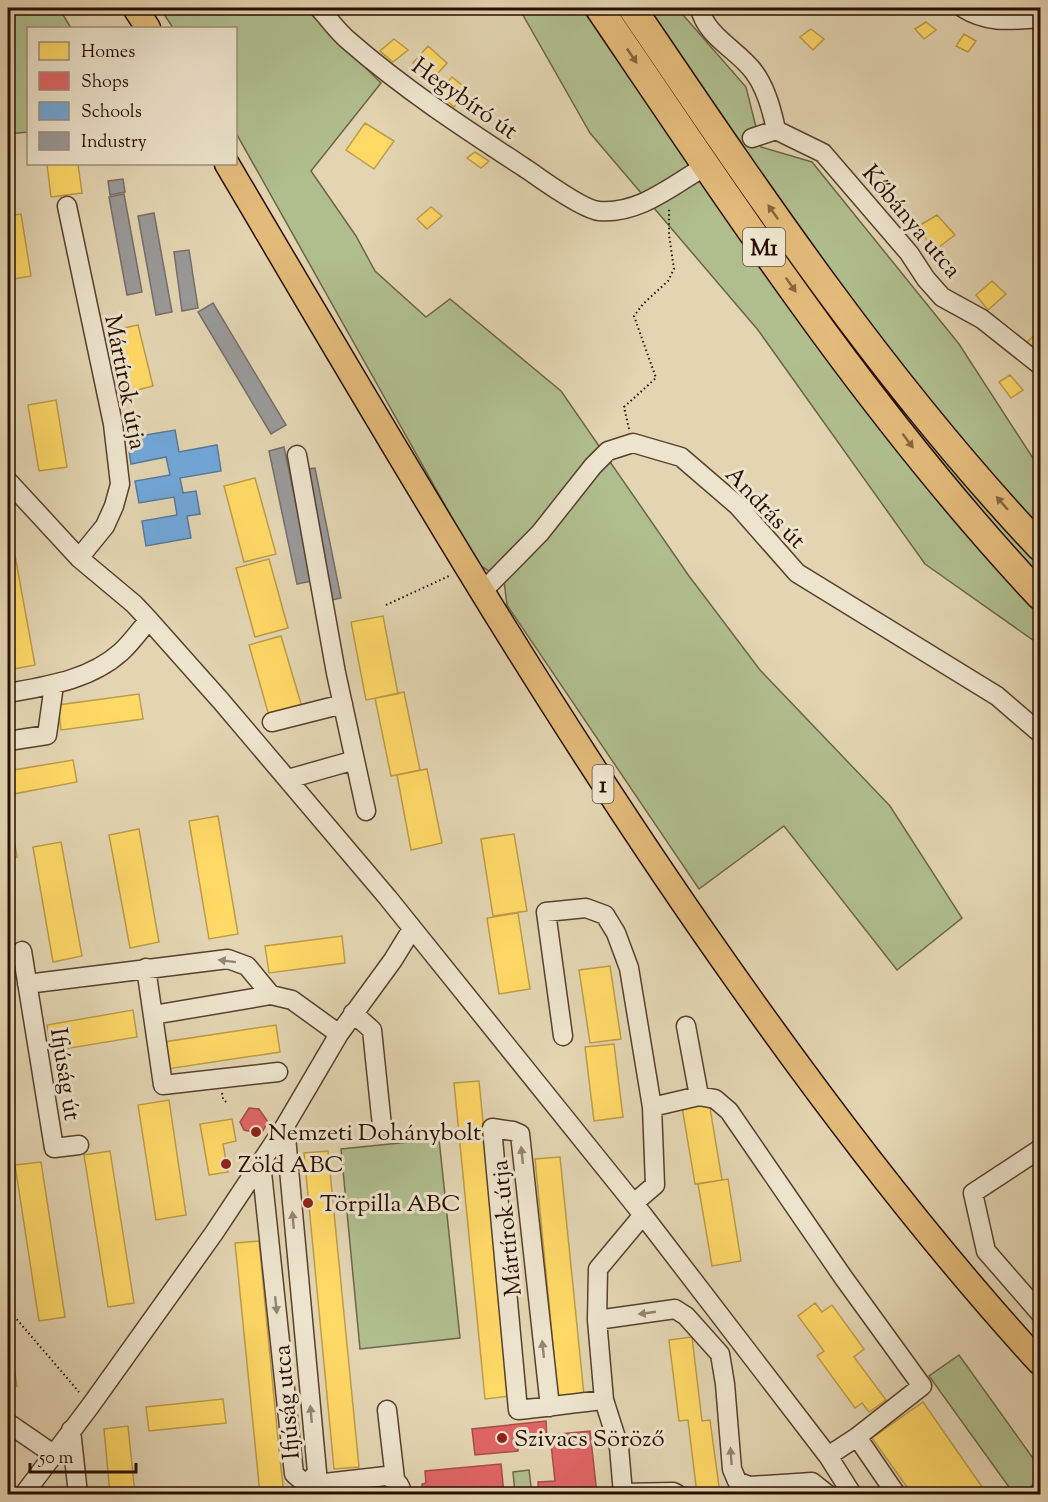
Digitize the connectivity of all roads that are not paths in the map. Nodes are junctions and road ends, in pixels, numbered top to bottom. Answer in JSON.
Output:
{"nodes":[{"id":1,"x":135,"y":8,"type":"edge"},
{"id":2,"x":319,"y":8,"type":"edge"},
{"id":3,"x":599,"y":8,"type":"edge"},
{"id":4,"x":632,"y":8,"type":"edge"},
{"id":5,"x":700,"y":8,"type":"edge"},
{"id":6,"x":963,"y":8,"type":"edge"},
{"id":7,"x":1041,"y":18,"type":"edge"},
{"id":8,"x":147,"y":27,"type":"edge"},
{"id":9,"x":776,"y":130,"type":"junction"},
{"id":10,"x":752,"y":138,"type":"dead end"},
{"id":11,"x":228,"y":165,"type":"edge"},
{"id":12,"x":699,"y":170,"type":"dead end"},
{"id":13,"x":67,"y":206,"type":"dead end"},
{"id":14,"x":1041,"y":364,"type":"edge"},
{"id":15,"x":297,"y":454,"type":"dead end"},
{"id":16,"x":8,"y":481,"type":"edge"},
{"id":17,"x":1041,"y":547,"type":"edge"},
{"id":18,"x":79,"y":558,"type":"junction"},
{"id":19,"x":482,"y":592,"type":"junction"},
{"id":20,"x":1041,"y":596,"type":"edge"},
{"id":21,"x":149,"y":620,"type":"junction"},
{"id":22,"x":54,"y":685,"type":"junction"},
{"id":23,"x":8,"y":693,"type":"edge"},
{"id":24,"x":343,"y":704,"type":"junction"},
{"id":25,"x":272,"y":722,"type":"dead end"},
{"id":26,"x":1041,"y":733,"type":"edge"},
{"id":27,"x":8,"y":741,"type":"edge"},
{"id":28,"x":355,"y":760,"type":"junction"},
{"id":29,"x":288,"y":779,"type":"junction"},
{"id":30,"x":366,"y":811,"type":"dead end"},
{"id":31,"x":412,"y":928,"type":"junction"},
{"id":32,"x":22,"y":951,"type":"dead end"},
{"id":33,"x":146,"y":968,"type":"junction"},
{"id":34,"x":27,"y":984,"type":"junction"},
{"id":35,"x":271,"y":995,"type":"junction"},
{"id":36,"x":353,"y":1013,"type":"junction"},
{"id":37,"x":153,"y":1015,"type":"junction"},
{"id":38,"x":686,"y":1026,"type":"dead end"},
{"id":39,"x":339,"y":1034,"type":"junction"},
{"id":40,"x":563,"y":1036,"type":"dead end"},
{"id":41,"x":278,"y":1072,"type":"dead end"},
{"id":42,"x":699,"y":1096,"type":"junction"},
{"id":43,"x":652,"y":1107,"type":"junction"},
{"id":44,"x":285,"y":1126,"type":"junction"},
{"id":45,"x":382,"y":1126,"type":"dead end"},
{"id":46,"x":79,"y":1145,"type":"dead end"},
{"id":47,"x":1041,"y":1149,"type":"edge"},
{"id":48,"x":261,"y":1163,"type":"junction"},
{"id":49,"x":638,"y":1209,"type":"junction"},
{"id":50,"x":1041,"y":1314,"type":"edge"},
{"id":51,"x":597,"y":1320,"type":"junction"},
{"id":52,"x":1041,"y":1363,"type":"edge"},
{"id":53,"x":604,"y":1400,"type":"junction"},
{"id":54,"x":549,"y":1407,"type":"junction"},
{"id":55,"x":387,"y":1410,"type":"dead end"},
{"id":56,"x":8,"y":1424,"type":"edge"},
{"id":57,"x":71,"y":1430,"type":"junction"},
{"id":58,"x":857,"y":1437,"type":"junction"},
{"id":59,"x":53,"y":1454,"type":"junction"},
{"id":60,"x":828,"y":1456,"type":"junction"},
{"id":61,"x":399,"y":1487,"type":"edge"},
{"id":62,"x":307,"y":1490,"type":"edge"},
{"id":63,"x":24,"y":1494,"type":"edge"},
{"id":64,"x":78,"y":1494,"type":"edge"},
{"id":65,"x":623,"y":1494,"type":"edge"},
{"id":66,"x":677,"y":1494,"type":"edge"},
{"id":67,"x":827,"y":1494,"type":"edge"},
{"id":68,"x":852,"y":1494,"type":"edge"},
{"id":69,"x":896,"y":1494,"type":"edge"}],
"edges":[{"from":1,"to":8,"type":"main road"},
{"from":2,"to":12,"type":"street","name":"Hegybíró út"},
{"from":3,"to":20,"type":"highway","number":"M1","one_way":true},
{"from":17,"to":4,"type":"highway","number":"M1","one_way":true},
{"from":5,"to":9,"type":"street"},
{"from":6,"to":7,"type":"street"},
{"from":9,"to":10,"type":"street"},
{"from":9,"to":14,"type":"street","name":"Kőbánya utca"},
{"from":11,"to":19,"type":"main road","number":"1"},
{"from":13,"to":18,"type":"street","name":"Mártírok útja"},
{"from":15,"to":24,"type":"street"},
{"from":16,"to":18,"type":"street"},
{"from":18,"to":21,"type":"street"},
{"from":19,"to":26,"type":"street","name":"András út"},
{"from":19,"to":52,"type":"main road","number":"1"},
{"from":21,"to":22,"type":"street"},
{"from":21,"to":29,"type":"street"},
{"from":22,"to":23,"type":"street"},
{"from":22,"to":27,"type":"street"},
{"from":24,"to":25,"type":"street"},
{"from":24,"to":28,"type":"street"},
{"from":28,"to":29,"type":"street"},
{"from":28,"to":30,"type":"street"},
{"from":29,"to":31,"type":"street"},
{"from":31,"to":36,"type":"street"},
{"from":31,"to":49,"type":"street"},
{"from":32,"to":34,"type":"street","name":"Ifjúság út"},
{"from":33,"to":34,"type":"street"},
{"from":35,"to":33,"type":"street","one_way":true},
{"from":33,"to":37,"type":"street"},
{"from":34,"to":46,"type":"street","name":"Ifjúság út"},
{"from":35,"to":37,"type":"street"},
{"from":35,"to":39,"type":"street"},
{"from":36,"to":39,"type":"street"},
{"from":36,"to":45,"type":"street"},
{"from":37,"to":41,"type":"street"},
{"from":38,"to":42,"type":"street"},
{"from":39,"to":44,"type":"street"},
{"from":40,"to":43,"type":"street"},
{"from":42,"to":43,"type":"street"},
{"from":42,"to":58,"type":"street"},
{"from":43,"to":49,"type":"street"},
{"from":44,"to":48,"type":"street"},
{"from":62,"to":44,"type":"street","name":"Ifjúság utca","one_way":true},
{"from":47,"to":50,"type":"street"},
{"from":48,"to":57,"type":"street"},
{"from":48,"to":62,"type":"street","name":"Ifjúság utca","one_way":true},
{"from":49,"to":51,"type":"street"},
{"from":49,"to":60,"type":"street"},
{"from":51,"to":53,"type":"street"},
{"from":67,"to":51,"type":"street","one_way":true},
{"from":53,"to":54,"type":"street","name":"Mártírok útja"},
{"from":53,"to":65,"type":"street"},
{"from":54,"to":54,"type":"street","name":"Mártírok útja","one_way":true},
{"from":55,"to":61,"type":"street"},
{"from":56,"to":59,"type":"street"},
{"from":57,"to":59,"type":"street"},
{"from":57,"to":64,"type":"street"},
{"from":58,"to":60,"type":"street"},
{"from":58,"to":69,"type":"street"},
{"from":59,"to":63,"type":"street"},
{"from":60,"to":68,"type":"street"},
{"from":61,"to":62,"type":"street"},
{"from":65,"to":66,"type":"street"}]}
